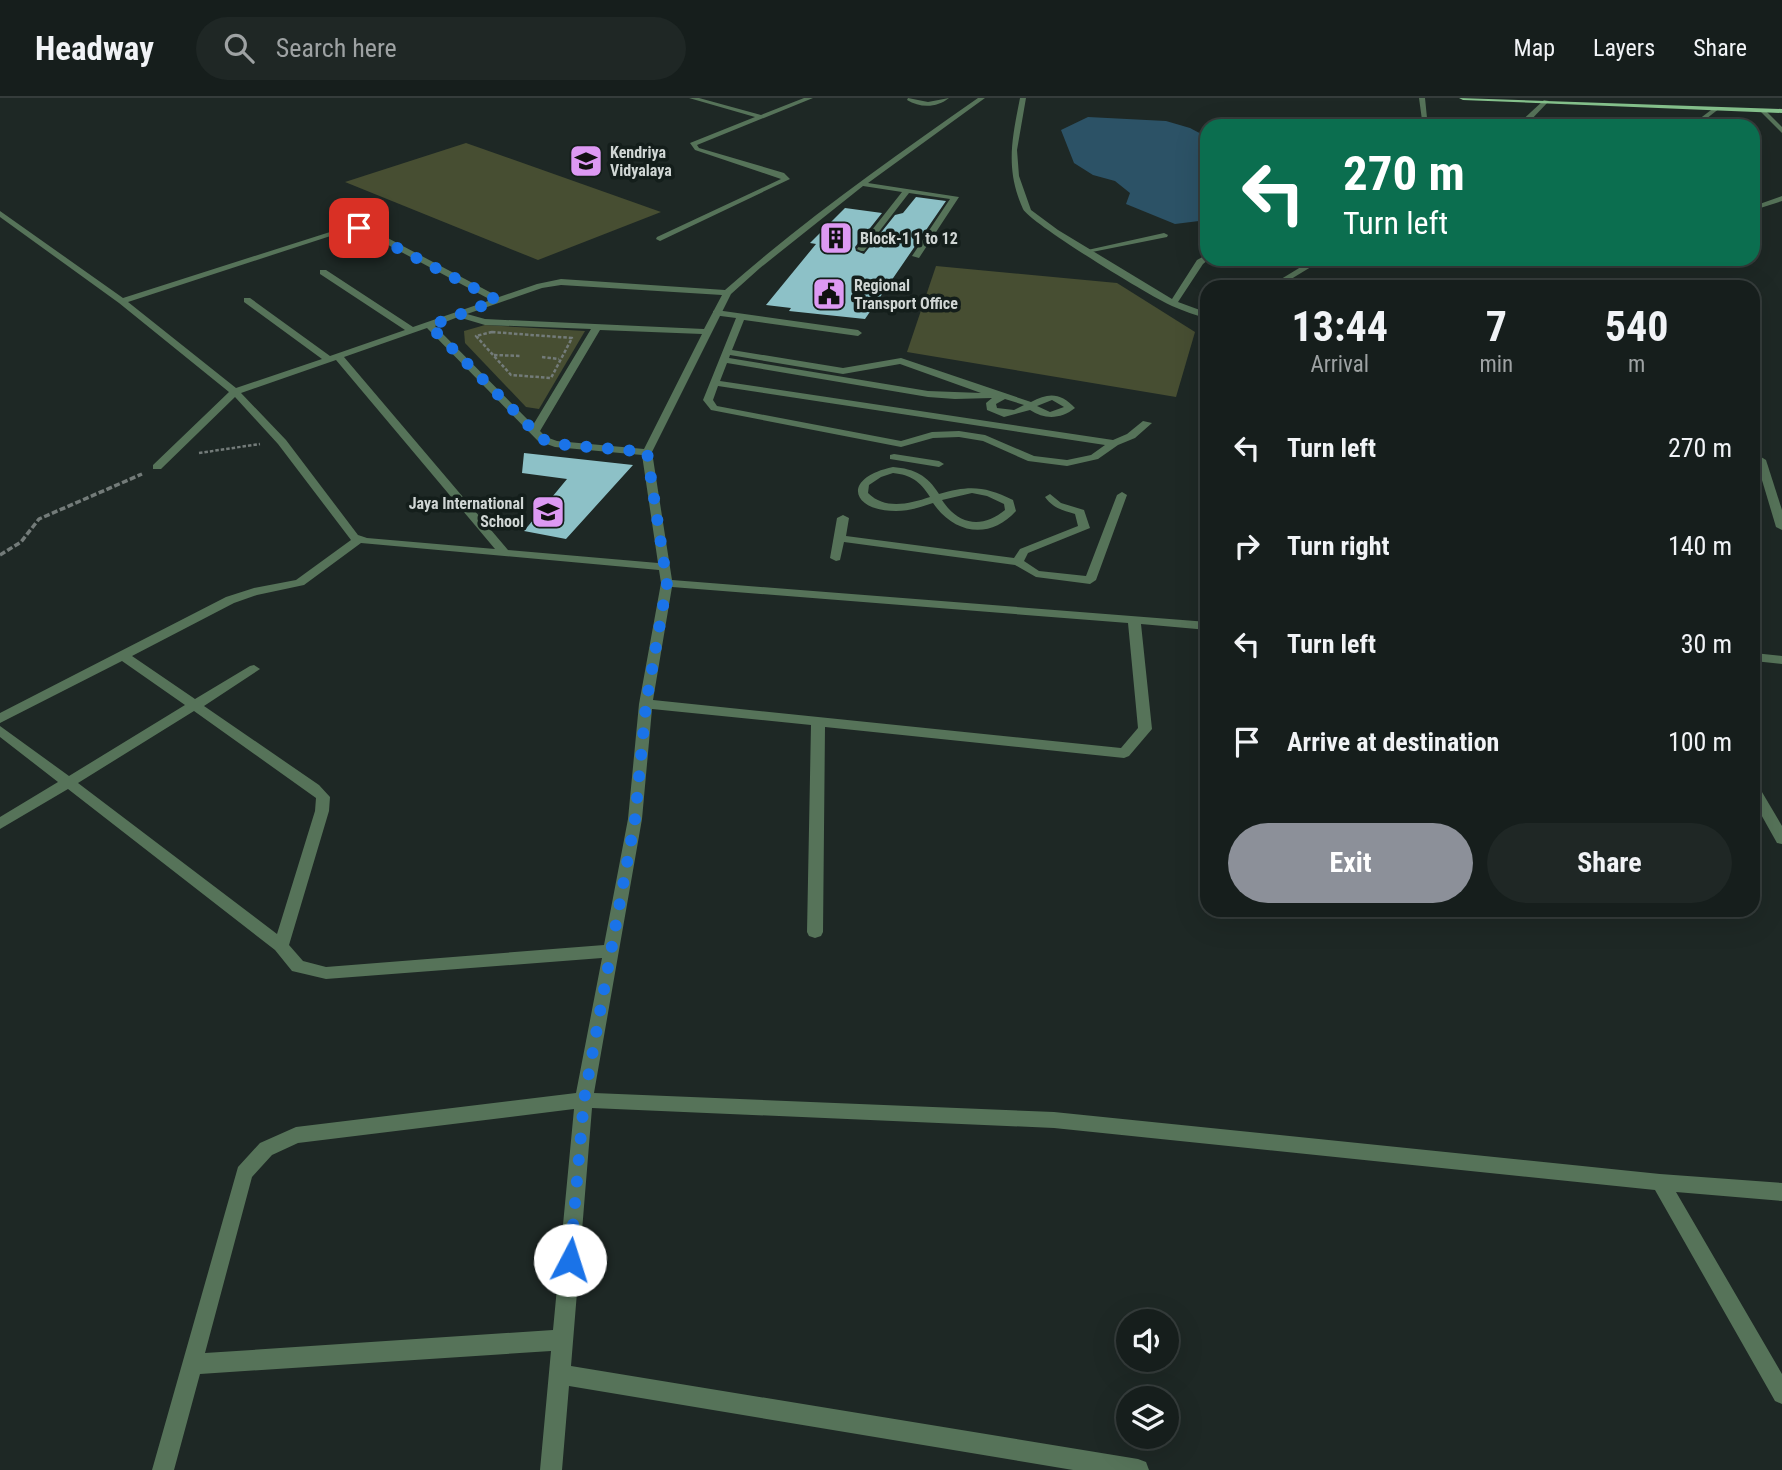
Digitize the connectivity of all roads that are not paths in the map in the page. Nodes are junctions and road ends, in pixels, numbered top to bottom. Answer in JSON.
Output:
{"nodes":[{"id":1,"x":692,"y":98,"type":"edge"},
{"id":2,"x":810,"y":98,"type":"edge"},
{"id":3,"x":912,"y":98,"type":"edge"},
{"id":4,"x":946,"y":98,"type":"edge"},
{"id":5,"x":982,"y":98,"type":"edge"},
{"id":6,"x":1023,"y":98,"type":"edge"},
{"id":7,"x":1422,"y":98,"type":"edge"},
{"id":8,"x":1462,"y":98,"type":"edge"},
{"id":9,"x":1623,"y":98,"type":"edge"},
{"id":10,"x":1546,"y":101,"type":"junction"},
{"id":11,"x":1782,"y":104,"type":"edge"},
{"id":12,"x":1717,"y":108,"type":"junction"},
{"id":13,"x":1762,"y":110,"type":"junction"},
{"id":14,"x":1782,"y":111,"type":"edge"},
{"id":15,"x":760,"y":117,"type":"junction"},
{"id":16,"x":1424,"y":119,"type":"edge"},
{"id":17,"x":1529,"y":119,"type":"edge"},
{"id":18,"x":1702,"y":119,"type":"edge"},
{"id":19,"x":1782,"y":131,"type":"edge"},
{"id":20,"x":860,"y":184,"type":"junction"},
{"id":21,"x":907,"y":190,"type":"junction"},
{"id":22,"x":1782,"y":198,"type":"edge"},
{"id":23,"x":1760,"y":203,"type":"edge"},
{"id":24,"x":1765,"y":204,"type":"junction"},
{"id":25,"x":1760,"y":206,"type":"edge"},
{"id":26,"x":0,"y":213,"type":"edge"},
{"id":27,"x":1164,"y":235,"type":"dead end"},
{"id":28,"x":660,"y":239,"type":"dead end"},
{"id":29,"x":861,"y":249,"type":"dead end"},
{"id":30,"x":1087,"y":251,"type":"junction"},
{"id":31,"x":916,"y":257,"type":"dead end"},
{"id":32,"x":1200,"y":262,"type":"edge"},
{"id":33,"x":1308,"y":266,"type":"edge"},
{"id":34,"x":323,"y":272,"type":"dead end"},
{"id":35,"x":1284,"y":280,"type":"edge"},
{"id":36,"x":727,"y":293,"type":"junction"},
{"id":37,"x":247,"y":300,"type":"dead end"},
{"id":38,"x":497,"y":300,"type":"junction"},
{"id":39,"x":122,"y":302,"type":"junction"},
{"id":40,"x":1173,"y":303,"type":"junction"},
{"id":41,"x":716,"y":313,"type":"junction"},
{"id":42,"x":1200,"y":314,"type":"edge"},
{"id":43,"x":460,"y":315,"type":"junction"},
{"id":44,"x":741,"y":317,"type":"junction"},
{"id":45,"x":430,"y":326,"type":"junction"},
{"id":46,"x":597,"y":327,"type":"junction"},
{"id":47,"x":414,"y":331,"type":"junction"},
{"id":48,"x":706,"y":332,"type":"junction"},
{"id":49,"x":858,"y":333,"type":"dead end"},
{"id":50,"x":726,"y":356,"type":"junction"},
{"id":51,"x":335,"y":358,"type":"junction"},
{"id":52,"x":715,"y":383,"type":"junction"},
{"id":53,"x":234,"y":392,"type":"junction"},
{"id":54,"x":1002,"y":397,"type":"junction"},
{"id":55,"x":1147,"y":423,"type":"dead end"},
{"id":56,"x":534,"y":432,"type":"junction"},
{"id":57,"x":880,"y":440,"type":"junction"},
{"id":58,"x":1114,"y":443,"type":"junction"},
{"id":59,"x":647,"y":452,"type":"junction"},
{"id":60,"x":894,"y":457,"type":"junction"},
{"id":61,"x":1761,"y":460,"type":"dead end"},
{"id":62,"x":939,"y":464,"type":"dead end"},
{"id":63,"x":157,"y":467,"type":"road end"},
{"id":64,"x":893,"y":470,"type":"junction"},
{"id":65,"x":1122,"y":495,"type":"dead end"},
{"id":66,"x":1050,"y":497,"type":"dead end"},
{"id":67,"x":937,"y":498,"type":"junction"},
{"id":68,"x":843,"y":518,"type":"dead end"},
{"id":69,"x":1782,"y":527,"type":"edge"},
{"id":70,"x":838,"y":538,"type":"junction"},
{"id":71,"x":359,"y":540,"type":"junction"},
{"id":72,"x":504,"y":552,"type":"junction"},
{"id":73,"x":836,"y":558,"type":"dead end"},
{"id":74,"x":1018,"y":562,"type":"junction"},
{"id":75,"x":664,"y":567,"type":"junction"},
{"id":76,"x":667,"y":583,"type":"junction"},
{"id":77,"x":1134,"y":620,"type":"junction"},
{"id":78,"x":1200,"y":625,"type":"edge"},
{"id":79,"x":123,"y":656,"type":"junction"},
{"id":80,"x":1760,"y":658,"type":"edge"},
{"id":81,"x":1782,"y":660,"type":"edge"},
{"id":82,"x":254,"y":669,"type":"dead end"},
{"id":83,"x":646,"y":704,"type":"junction"},
{"id":84,"x":193,"y":706,"type":"junction"},
{"id":85,"x":0,"y":719,"type":"edge"},
{"id":86,"x":818,"y":722,"type":"junction"},
{"id":87,"x":0,"y":730,"type":"edge"},
{"id":88,"x":69,"y":782,"type":"junction"},
{"id":89,"x":1760,"y":800,"type":"edge"},
{"id":90,"x":0,"y":824,"type":"edge"},
{"id":91,"x":1782,"y":839,"type":"edge"},
{"id":92,"x":816,"y":932,"type":"dead end"},
{"id":93,"x":281,"y":946,"type":"junction"},
{"id":94,"x":612,"y":951,"type":"junction"},
{"id":95,"x":584,"y":1100,"type":"junction"},
{"id":96,"x":1660,"y":1182,"type":"junction"},
{"id":97,"x":1782,"y":1192,"type":"edge"},
{"id":98,"x":562,"y":1340,"type":"junction"},
{"id":99,"x":192,"y":1364,"type":"junction"},
{"id":100,"x":559,"y":1374,"type":"junction"},
{"id":101,"x":1782,"y":1394,"type":"edge"},
{"id":102,"x":163,"y":1470,"type":"edge"},
{"id":103,"x":551,"y":1470,"type":"edge"},
{"id":104,"x":1138,"y":1470,"type":"edge"}],
"edges":[{"from":1,"to":15,"type":"street"},
{"from":2,"to":15,"type":"street"},
{"from":3,"to":4,"type":"street"},
{"from":5,"to":20,"type":"street"},
{"from":6,"to":30,"type":"street"},
{"from":7,"to":16,"type":"street"},
{"from":8,"to":10,"type":"main road"},
{"from":9,"to":11,"type":"main road"},
{"from":10,"to":12,"type":"main road"},
{"from":10,"to":17,"type":"street"},
{"from":12,"to":13,"type":"main road"},
{"from":12,"to":18,"type":"street"},
{"from":13,"to":14,"type":"main road"},
{"from":13,"to":19,"type":"street"},
{"from":15,"to":28,"type":"street"},
{"from":20,"to":21,"type":"street"},
{"from":20,"to":36,"type":"street"},
{"from":21,"to":29,"type":"street"},
{"from":21,"to":31,"type":"street"},
{"from":22,"to":24,"type":"street"},
{"from":23,"to":24,"type":"street"},
{"from":24,"to":25,"type":"street"},
{"from":26,"to":39,"type":"street"},
{"from":27,"to":30,"type":"street"},
{"from":30,"to":40,"type":"street"},
{"from":32,"to":40,"type":"street"},
{"from":33,"to":35,"type":"street"},
{"from":34,"to":47,"type":"street"},
{"from":36,"to":38,"type":"street"},
{"from":36,"to":41,"type":"street"},
{"from":37,"to":51,"type":"street"},
{"from":38,"to":39,"type":"street"},
{"from":38,"to":43,"type":"street"},
{"from":39,"to":53,"type":"street"},
{"from":40,"to":42,"type":"street"},
{"from":41,"to":44,"type":"street"},
{"from":41,"to":48,"type":"street"},
{"from":43,"to":45,"type":"street"},
{"from":43,"to":46,"type":"street"},
{"from":44,"to":49,"type":"street"},
{"from":44,"to":50,"type":"street"},
{"from":45,"to":47,"type":"street"},
{"from":45,"to":56,"type":"street"},
{"from":46,"to":48,"type":"street"},
{"from":46,"to":56,"type":"street"},
{"from":47,"to":51,"type":"street"},
{"from":48,"to":59,"type":"street"},
{"from":50,"to":52,"type":"street"},
{"from":50,"to":54,"type":"street"},
{"from":50,"to":54,"type":"street"},
{"from":51,"to":53,"type":"street"},
{"from":51,"to":72,"type":"street"},
{"from":52,"to":57,"type":"street"},
{"from":52,"to":58,"type":"street"},
{"from":53,"to":63,"type":"street"},
{"from":53,"to":71,"type":"street"},
{"from":54,"to":54,"type":"street"},
{"from":55,"to":58,"type":"street"},
{"from":56,"to":59,"type":"street"},
{"from":57,"to":58,"type":"street"},
{"from":57,"to":60,"type":"street"},
{"from":59,"to":75,"type":"street"},
{"from":60,"to":62,"type":"street"},
{"from":60,"to":64,"type":"street"},
{"from":61,"to":69,"type":"street"},
{"from":64,"to":67,"type":"street"},
{"from":64,"to":67,"type":"street"},
{"from":65,"to":74,"type":"street"},
{"from":66,"to":74,"type":"street"},
{"from":67,"to":67,"type":"street"},
{"from":68,"to":70,"type":"street"},
{"from":70,"to":73,"type":"street"},
{"from":70,"to":74,"type":"street"},
{"from":71,"to":72,"type":"street"},
{"from":71,"to":79,"type":"street"},
{"from":72,"to":75,"type":"street"},
{"from":75,"to":76,"type":"street"},
{"from":76,"to":77,"type":"street"},
{"from":76,"to":83,"type":"street"},
{"from":77,"to":78,"type":"street"},
{"from":77,"to":86,"type":"street"},
{"from":79,"to":84,"type":"street"},
{"from":79,"to":85,"type":"street"},
{"from":80,"to":81,"type":"street"},
{"from":82,"to":84,"type":"street"},
{"from":83,"to":86,"type":"street"},
{"from":83,"to":94,"type":"street"},
{"from":84,"to":88,"type":"street"},
{"from":84,"to":93,"type":"street"},
{"from":86,"to":92,"type":"street"},
{"from":87,"to":88,"type":"street"},
{"from":88,"to":90,"type":"street"},
{"from":88,"to":93,"type":"street"},
{"from":89,"to":91,"type":"street"},
{"from":93,"to":94,"type":"street"},
{"from":94,"to":95,"type":"street"},
{"from":95,"to":96,"type":"street"},
{"from":95,"to":98,"type":"street"},
{"from":95,"to":99,"type":"street"},
{"from":96,"to":97,"type":"street"},
{"from":96,"to":101,"type":"street"},
{"from":98,"to":99,"type":"street"},
{"from":98,"to":100,"type":"street"},
{"from":99,"to":102,"type":"street"},
{"from":100,"to":103,"type":"street"},
{"from":100,"to":104,"type":"street"}]}
